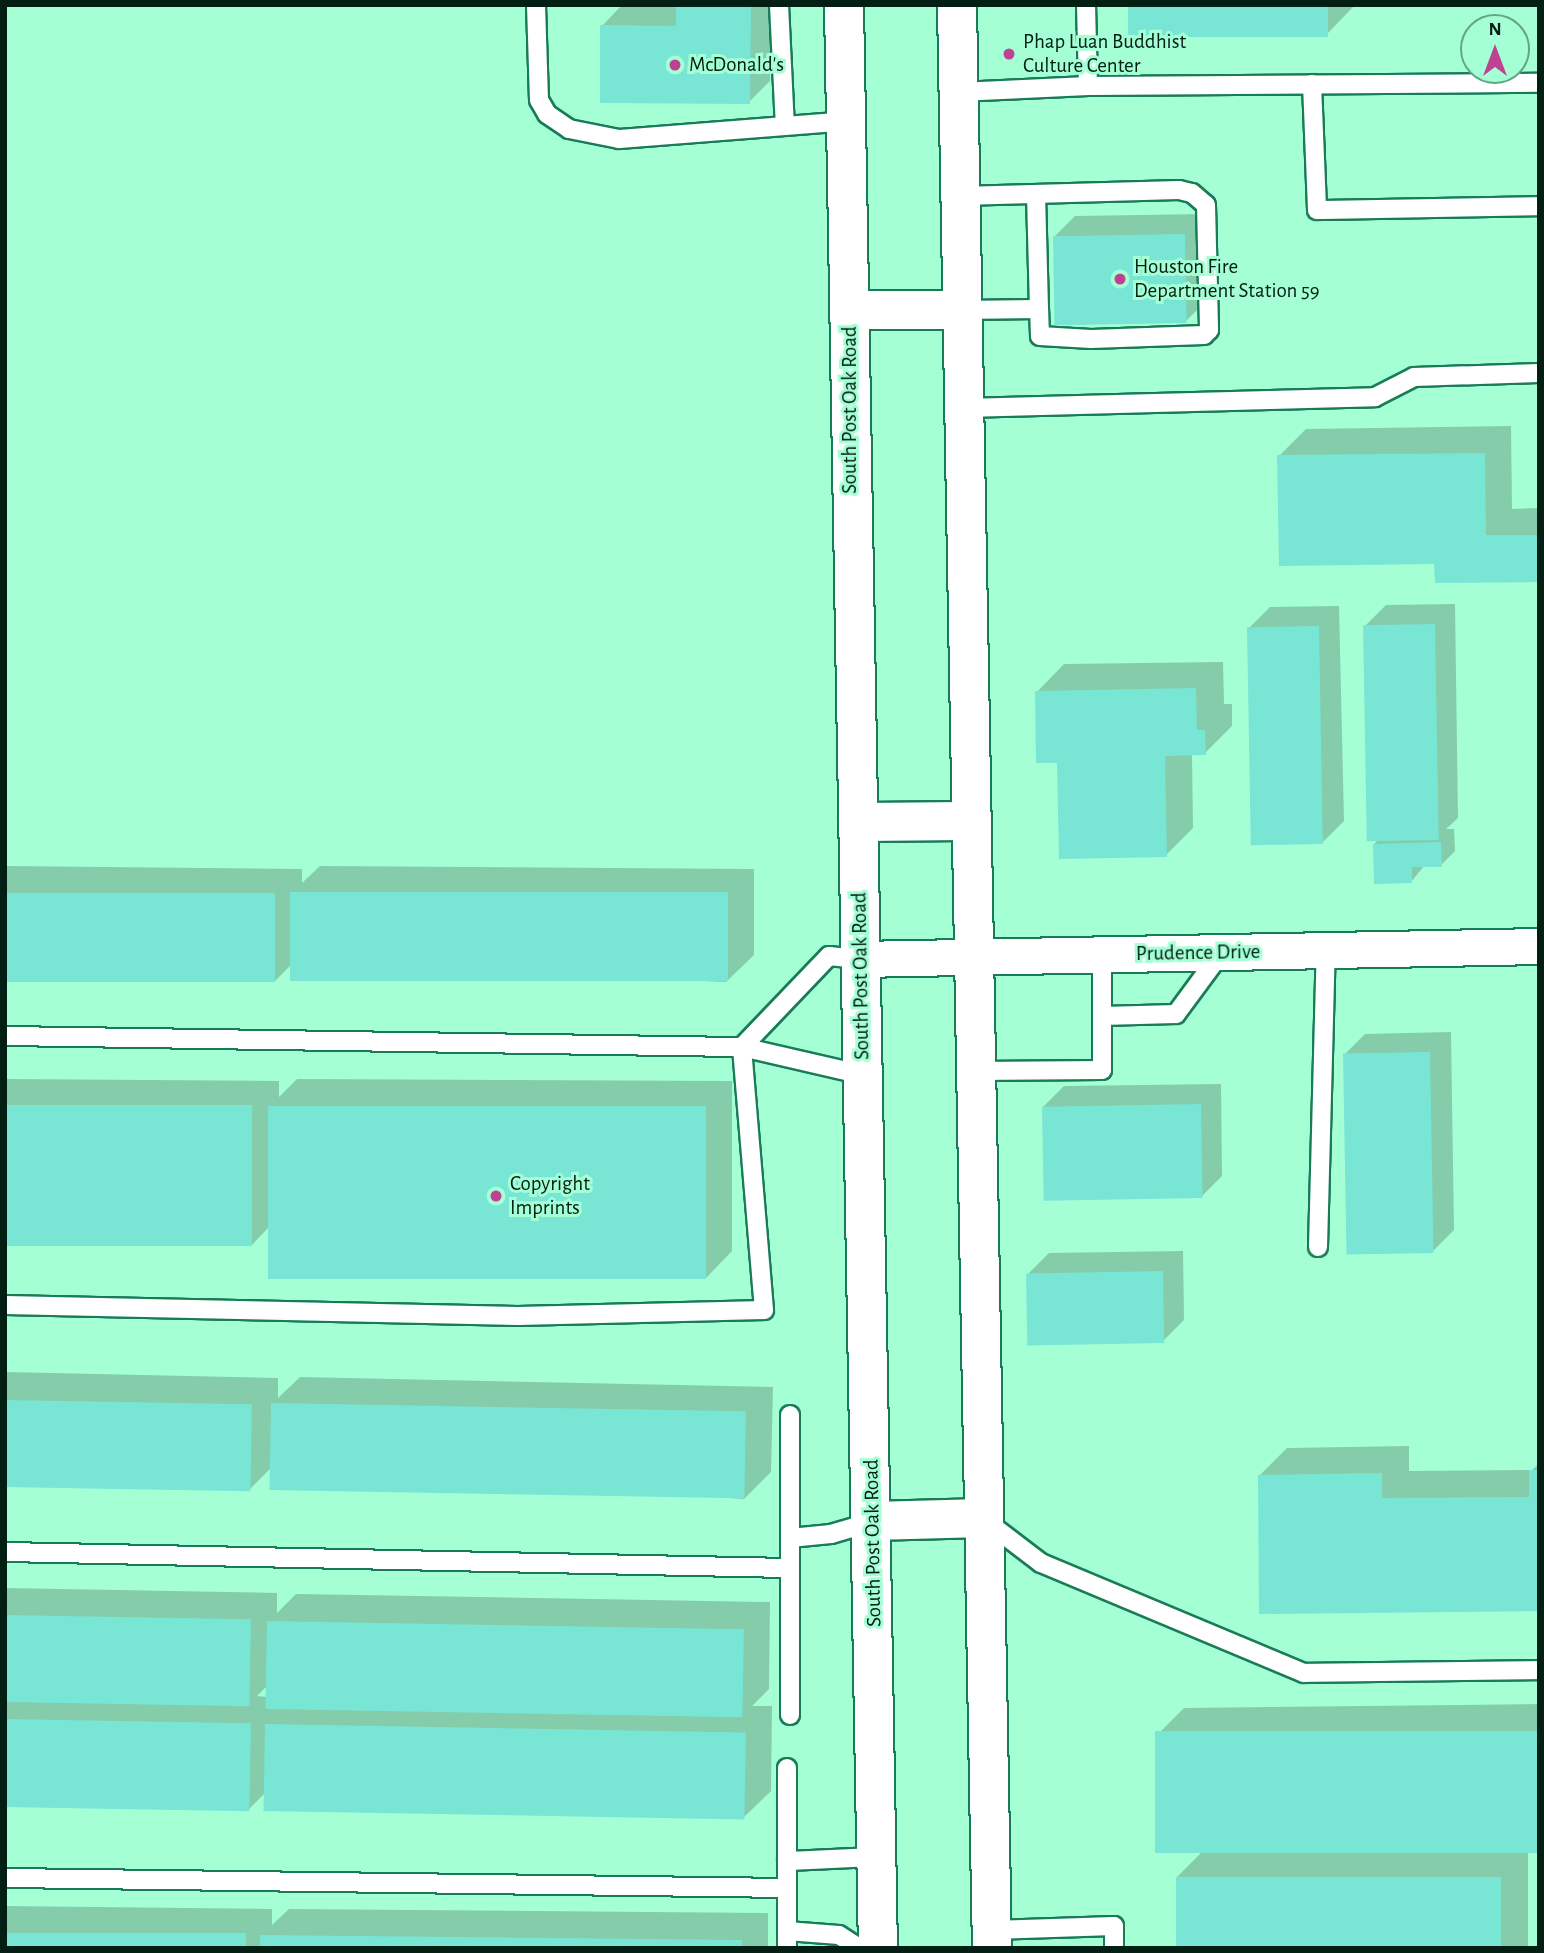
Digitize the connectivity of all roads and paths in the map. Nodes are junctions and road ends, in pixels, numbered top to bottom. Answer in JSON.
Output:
{"nodes":[{"id":1,"x":536,"y":5,"type":"edge"},
{"id":2,"x":779,"y":5,"type":"edge"},
{"id":3,"x":844,"y":5,"type":"edge"},
{"id":4,"x":957,"y":5,"type":"edge"},
{"id":5,"x":1086,"y":5,"type":"edge"},
{"id":6,"x":1539,"y":83,"type":"edge"},
{"id":7,"x":1312,"y":84,"type":"junction"},
{"id":8,"x":1088,"y":86,"type":"junction"},
{"id":9,"x":960,"y":92,"type":"junction"},
{"id":10,"x":846,"y":121,"type":"junction"},
{"id":11,"x":785,"y":126,"type":"junction"},
{"id":12,"x":1036,"y":194,"type":"junction"},
{"id":13,"x":960,"y":196,"type":"junction"},
{"id":14,"x":1539,"y":206,"type":"edge"},
{"id":15,"x":1040,"y":309,"type":"junction"},
{"id":16,"x":849,"y":310,"type":"junction"},
{"id":17,"x":960,"y":310,"type":"junction"},
{"id":18,"x":1539,"y":373,"type":"edge"},
{"id":19,"x":964,"y":408,"type":"junction"},
{"id":20,"x":970,"y":821,"type":"junction"},
{"id":21,"x":858,"y":822,"type":"junction"},
{"id":22,"x":1539,"y":946,"type":"edge"},
{"id":23,"x":1326,"y":951,"type":"junction"},
{"id":24,"x":1221,"y":953,"type":"junction"},
{"id":25,"x":1102,"y":955,"type":"junction"},
{"id":26,"x":972,"y":958,"type":"junction"},
{"id":27,"x":858,"y":960,"type":"junction"},
{"id":28,"x":1102,"y":1016,"type":"junction"},
{"id":29,"x":5,"y":1036,"type":"edge"},
{"id":30,"x":742,"y":1047,"type":"junction"},
{"id":31,"x":975,"y":1071,"type":"junction"},
{"id":32,"x":863,"y":1075,"type":"junction"},
{"id":33,"x":1318,"y":1247,"type":"dead end"},
{"id":34,"x":5,"y":1305,"type":"edge"},
{"id":35,"x":790,"y":1415,"type":"dead end"},
{"id":36,"x":984,"y":1518,"type":"junction"},
{"id":37,"x":873,"y":1521,"type":"junction"},
{"id":38,"x":790,"y":1538,"type":"junction"},
{"id":39,"x":5,"y":1552,"type":"edge"},
{"id":40,"x":790,"y":1568,"type":"junction"},
{"id":41,"x":1539,"y":1670,"type":"edge"},
{"id":42,"x":790,"y":1715,"type":"dead end"},
{"id":43,"x":788,"y":1768,"type":"dead end"},
{"id":44,"x":876,"y":1857,"type":"junction"},
{"id":45,"x":788,"y":1861,"type":"junction"},
{"id":46,"x":5,"y":1878,"type":"edge"},
{"id":47,"x":788,"y":1888,"type":"junction"},
{"id":48,"x":788,"y":1939,"type":"edge"},
{"id":49,"x":992,"y":1939,"type":"edge"},
{"id":50,"x":859,"y":1948,"type":"edge"},
{"id":51,"x":878,"y":1948,"type":"edge"},
{"id":52,"x":1114,"y":1948,"type":"edge"}],
"edges":[{"from":1,"to":11,"type":"lane"},
{"from":2,"to":11,"type":"lane"},
{"from":3,"to":10,"type":"main road","name":"South Post Oak Road"},
{"from":4,"to":9,"type":"main road"},
{"from":5,"to":8,"type":"lane"},
{"from":6,"to":7,"type":"lane"},
{"from":7,"to":8,"type":"lane"},
{"from":7,"to":14,"type":"lane"},
{"from":8,"to":9,"type":"lane"},
{"from":9,"to":13,"type":"main road"},
{"from":10,"to":11,"type":"lane"},
{"from":10,"to":16,"type":"main road","name":"South Post Oak Road"},
{"from":12,"to":13,"type":"lane"},
{"from":12,"to":15,"type":"lane"},
{"from":12,"to":15,"type":"lane"},
{"from":13,"to":17,"type":"main road"},
{"from":15,"to":17,"type":"lane"},
{"from":16,"to":17,"type":"main road"},
{"from":16,"to":21,"type":"main road","name":"South Post Oak Road"},
{"from":17,"to":19,"type":"main road"},
{"from":18,"to":19,"type":"lane"},
{"from":19,"to":20,"type":"main road"},
{"from":20,"to":21,"type":"main road"},
{"from":20,"to":26,"type":"main road"},
{"from":21,"to":27,"type":"main road","name":"South Post Oak Road"},
{"from":22,"to":23,"type":"street","name":"Prudence Drive"},
{"from":23,"to":24,"type":"street","name":"Prudence Drive"},
{"from":23,"to":33,"type":"lane"},
{"from":24,"to":25,"type":"street","name":"Prudence Drive"},
{"from":24,"to":28,"type":"lane"},
{"from":25,"to":26,"type":"street","name":"Prudence Drive"},
{"from":25,"to":28,"type":"lane"},
{"from":26,"to":27,"type":"street","name":"Prudence Drive"},
{"from":26,"to":31,"type":"main road"},
{"from":27,"to":30,"type":"lane"},
{"from":27,"to":32,"type":"main road","name":"South Post Oak Road"},
{"from":28,"to":31,"type":"lane"},
{"from":29,"to":30,"type":"lane"},
{"from":30,"to":32,"type":"lane"},
{"from":30,"to":34,"type":"lane"},
{"from":31,"to":36,"type":"main road"},
{"from":32,"to":37,"type":"main road","name":"South Post Oak Road"},
{"from":35,"to":38,"type":"lane"},
{"from":36,"to":37,"type":"main road"},
{"from":36,"to":41,"type":"lane"},
{"from":36,"to":49,"type":"main road"},
{"from":37,"to":38,"type":"lane"},
{"from":37,"to":44,"type":"main road","name":"South Post Oak Road"},
{"from":38,"to":40,"type":"lane"},
{"from":39,"to":40,"type":"lane"},
{"from":40,"to":42,"type":"lane"},
{"from":43,"to":45,"type":"lane"},
{"from":44,"to":45,"type":"lane"},
{"from":44,"to":51,"type":"main road","name":"South Post Oak Road"},
{"from":45,"to":47,"type":"lane"},
{"from":46,"to":47,"type":"lane"},
{"from":47,"to":48,"type":"lane"},
{"from":48,"to":50,"type":"lane"},
{"from":49,"to":52,"type":"lane"}]}
